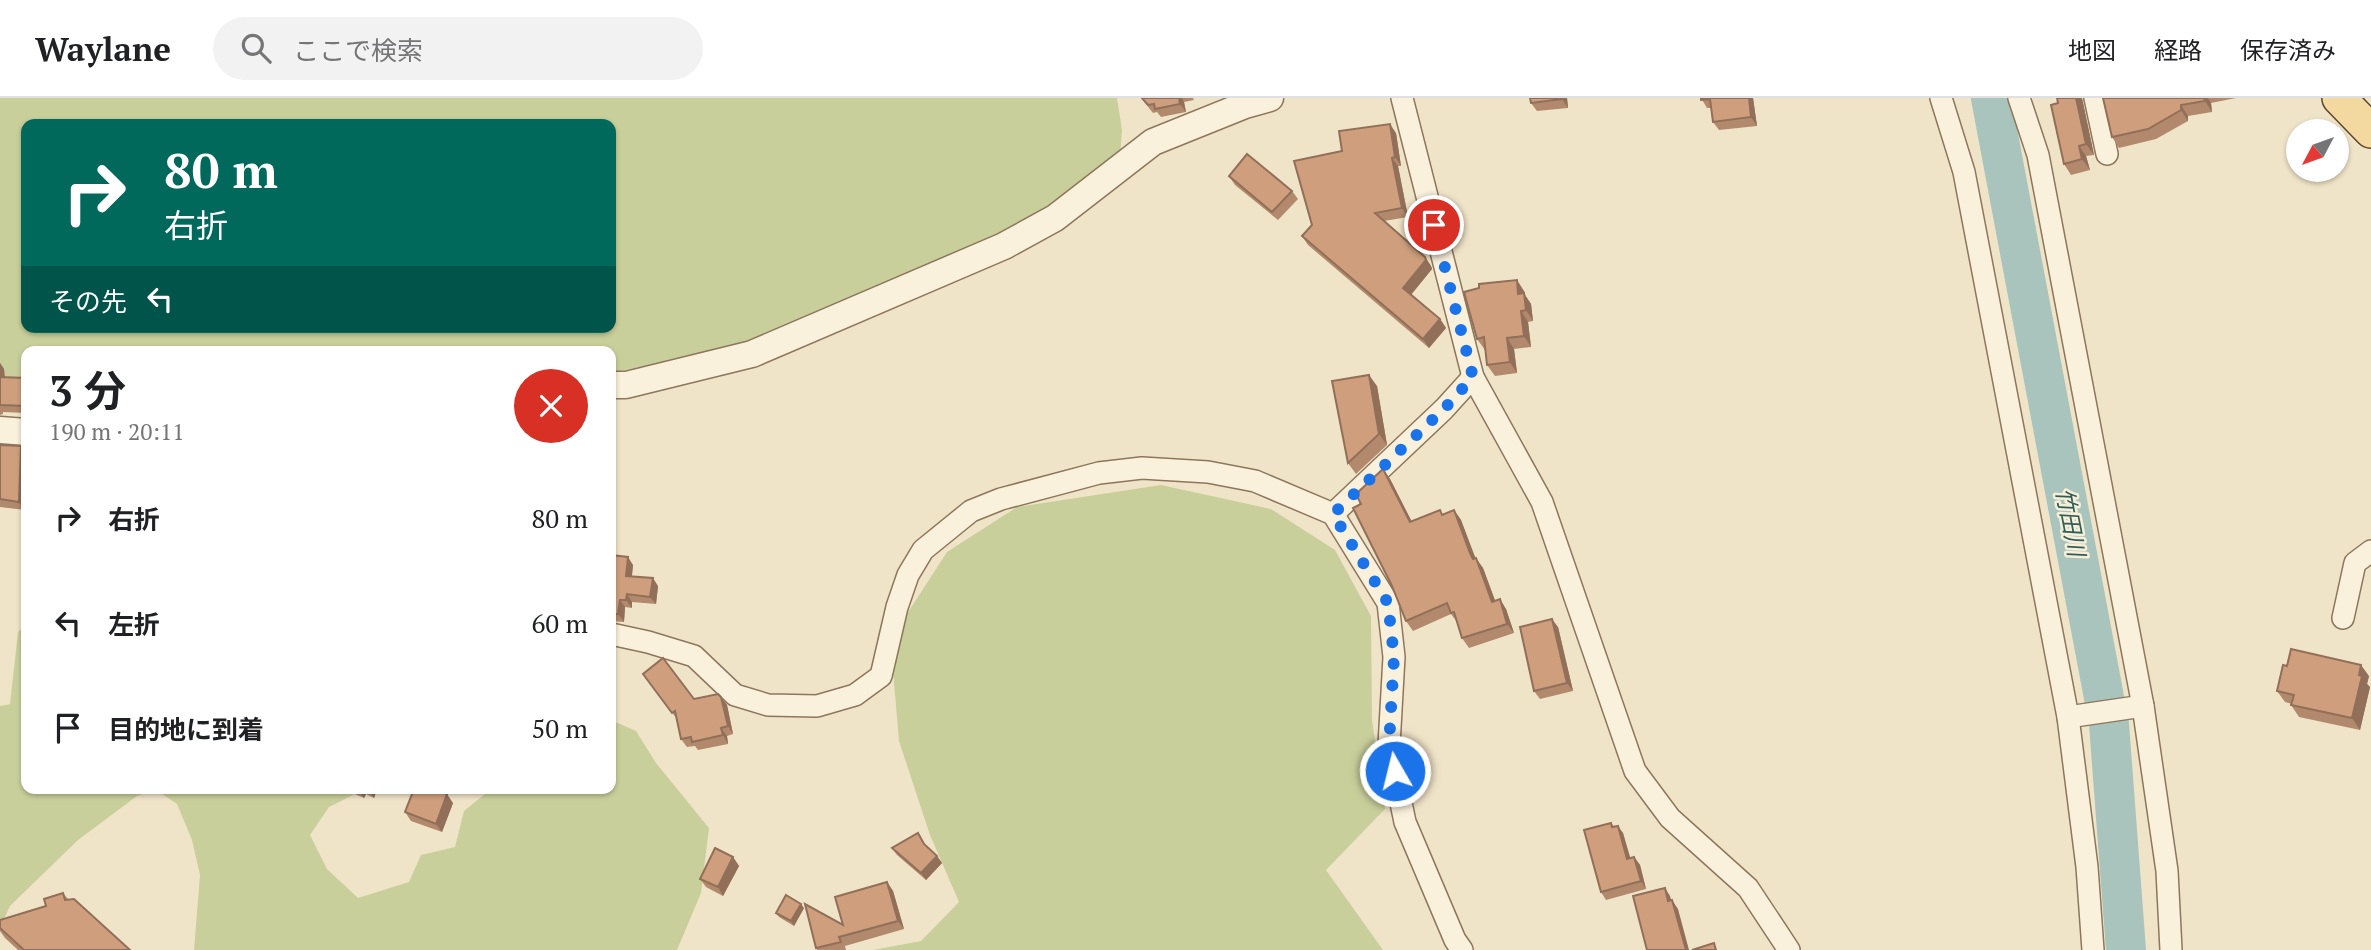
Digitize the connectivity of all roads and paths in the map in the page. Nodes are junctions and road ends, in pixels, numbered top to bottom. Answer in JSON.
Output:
{"nodes":[{"id":1,"x":1270,"y":98,"type":"edge"},
{"id":2,"x":1402,"y":98,"type":"edge"},
{"id":3,"x":1941,"y":98,"type":"edge"},
{"id":4,"x":2019,"y":98,"type":"edge"},
{"id":5,"x":2095,"y":98,"type":"edge"},
{"id":6,"x":2339,"y":98,"type":"edge"},
{"id":7,"x":2371,"y":131,"type":"edge"},
{"id":8,"x":2107,"y":154,"type":"dead end"},
{"id":9,"x":1473,"y":377,"type":"junction"},
{"id":10,"x":616,"y":385,"type":"edge"},
{"id":11,"x":0,"y":430,"type":"edge"},
{"id":12,"x":21,"y":432,"type":"edge"},
{"id":13,"x":1333,"y":514,"type":"junction"},
{"id":14,"x":2371,"y":551,"type":"edge"},
{"id":15,"x":2343,"y":618,"type":"dead end"},
{"id":16,"x":616,"y":635,"type":"edge"},
{"id":17,"x":2140,"y":706,"type":"junction"},
{"id":18,"x":2071,"y":717,"type":"junction"},
{"id":19,"x":1462,"y":950,"type":"edge"},
{"id":20,"x":1789,"y":950,"type":"edge"},
{"id":21,"x":2093,"y":950,"type":"edge"},
{"id":22,"x":2171,"y":950,"type":"edge"}],
"edges":[{"from":1,"to":10,"type":"street"},
{"from":2,"to":9,"type":"street"},
{"from":3,"to":18,"type":"street"},
{"from":4,"to":17,"type":"street"},
{"from":5,"to":8,"type":"street"},
{"from":6,"to":7,"type":"main road"},
{"from":9,"to":13,"type":"street"},
{"from":9,"to":20,"type":"street"},
{"from":11,"to":12,"type":"street"},
{"from":13,"to":16,"type":"street"},
{"from":13,"to":19,"type":"street"},
{"from":14,"to":15,"type":"street"},
{"from":17,"to":18,"type":"street"},
{"from":17,"to":22,"type":"street"},
{"from":18,"to":21,"type":"street"}]}
